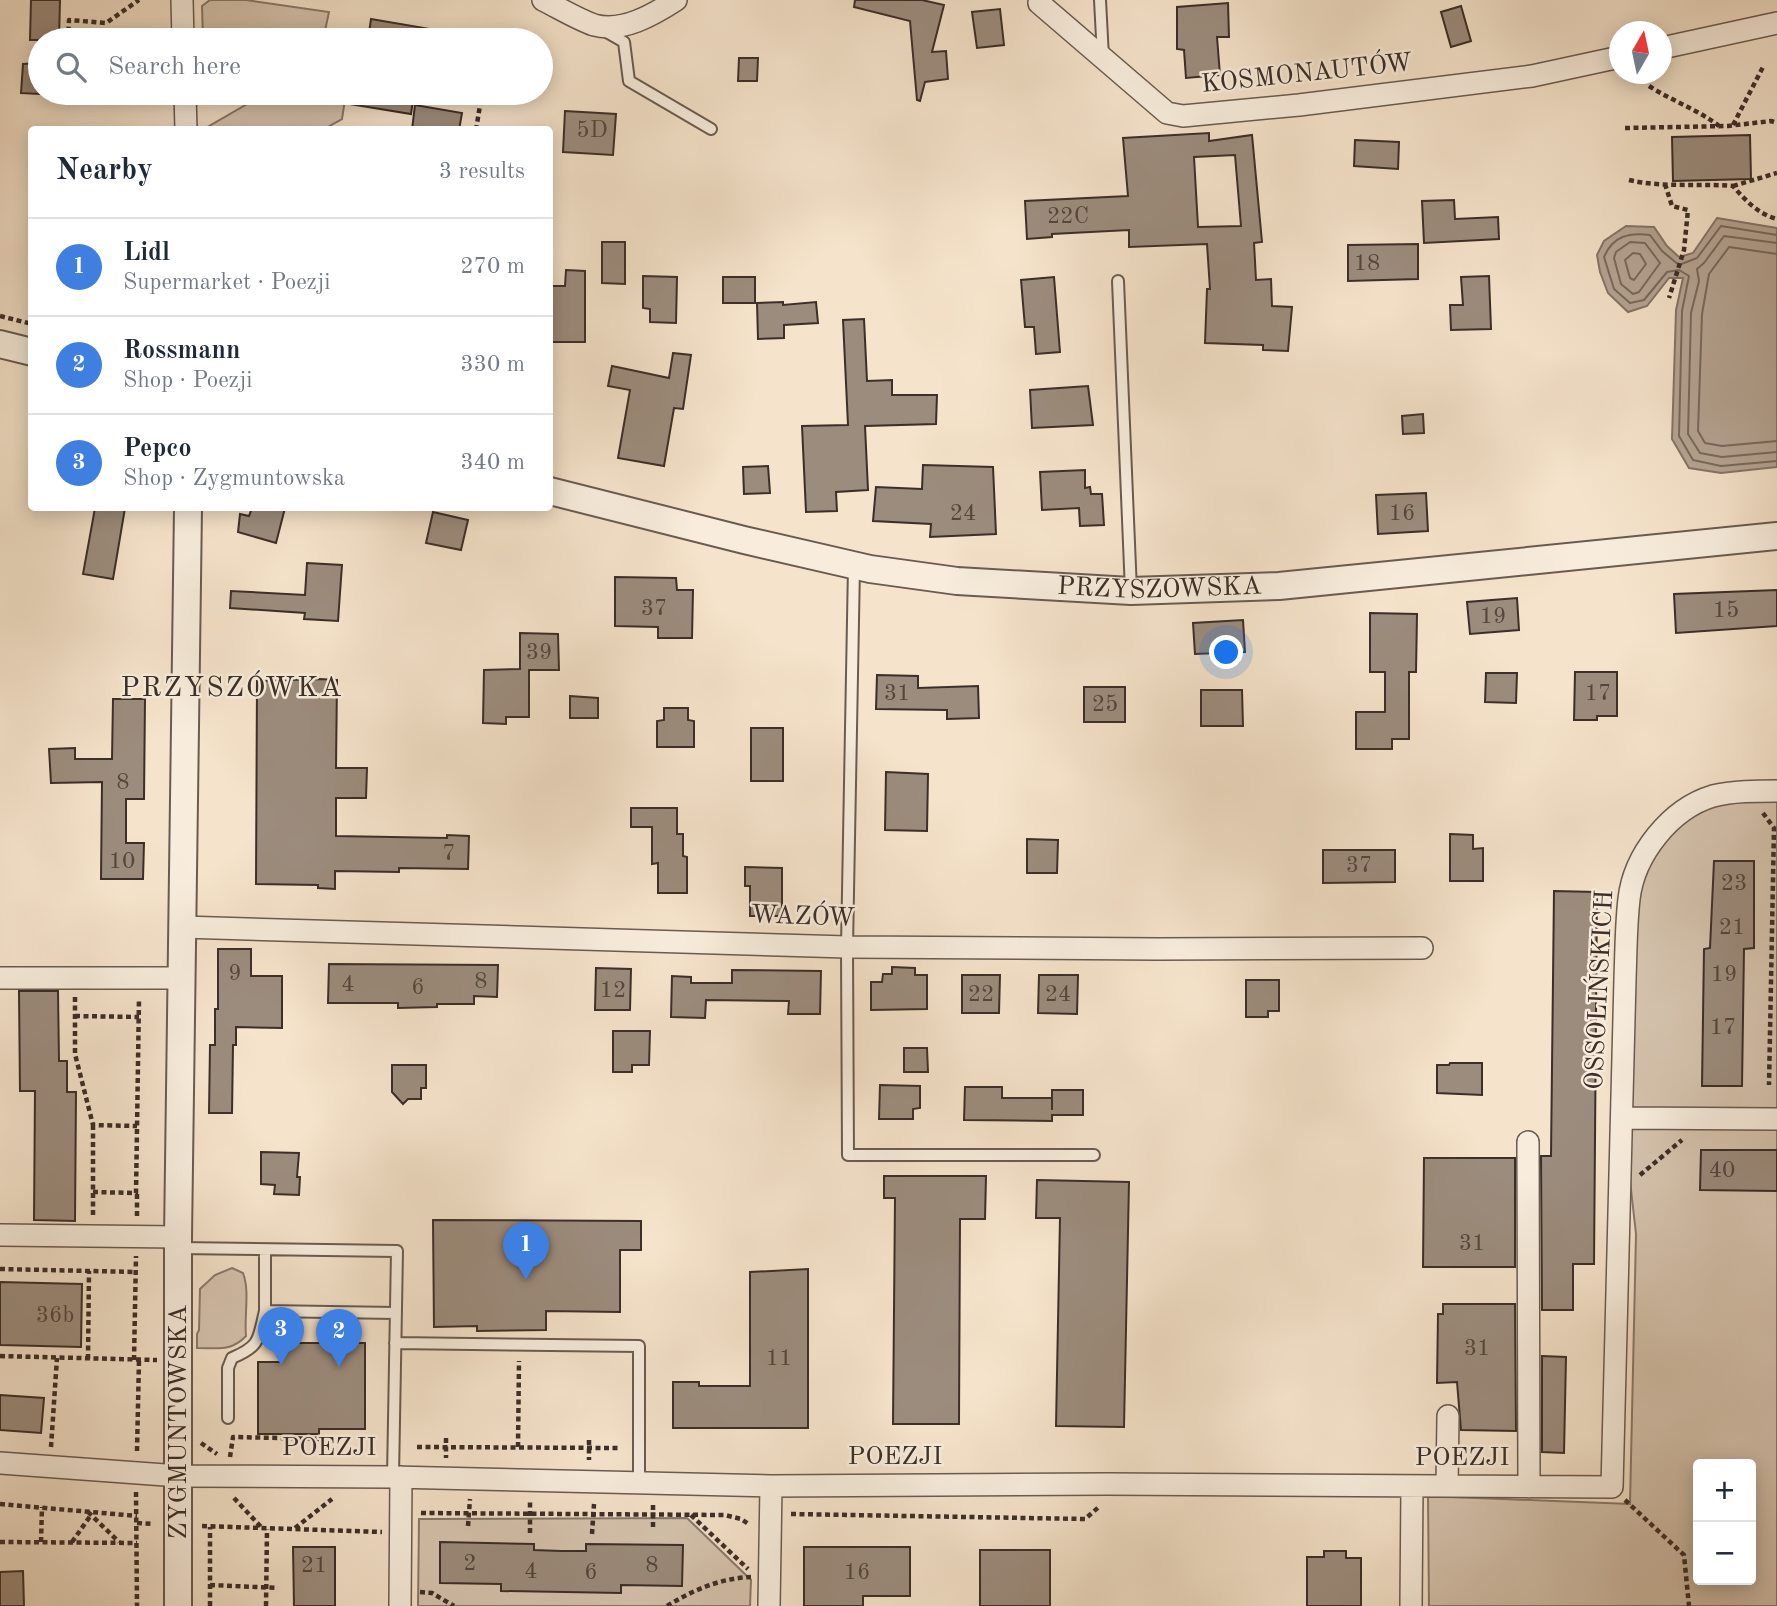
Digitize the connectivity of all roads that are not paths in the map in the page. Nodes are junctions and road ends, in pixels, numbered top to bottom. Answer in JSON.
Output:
{"nodes":[{"id":1,"x":182,"y":0,"type":"edge"},
{"id":2,"x":544,"y":0,"type":"edge"},
{"id":3,"x":676,"y":0,"type":"edge"},
{"id":4,"x":1100,"y":0,"type":"edge"},
{"id":5,"x":1037,"y":1,"type":"edge"},
{"id":6,"x":1777,"y":23,"type":"edge"},
{"id":7,"x":594,"y":25,"type":"junction"},
{"id":8,"x":183,"y":28,"type":"edge"},
{"id":9,"x":1672,"y":45,"type":"edge"},
{"id":10,"x":1103,"y":58,"type":"junction"},
{"id":11,"x":1609,"y":59,"type":"edge"},
{"id":12,"x":185,"y":105,"type":"edge"},
{"id":13,"x":186,"y":126,"type":"edge"},
{"id":14,"x":711,"y":129,"type":"dead end"},
{"id":15,"x":1118,"y":281,"type":"dead end"},
{"id":16,"x":0,"y":344,"type":"edge"},
{"id":17,"x":28,"y":351,"type":"edge"},
{"id":18,"x":553,"y":492,"type":"edge"},
{"id":19,"x":187,"y":511,"type":"edge"},
{"id":20,"x":1777,"y":536,"type":"edge"},
{"id":21,"x":854,"y":566,"type":"junction"},
{"id":22,"x":1131,"y":591,"type":"junction"},
{"id":23,"x":1777,"y":791,"type":"edge"},
{"id":24,"x":182,"y":927,"type":"junction"},
{"id":25,"x":847,"y":947,"type":"junction"},
{"id":26,"x":1422,"y":948,"type":"dead end"},
{"id":27,"x":0,"y":978,"type":"edge"},
{"id":28,"x":181,"y":978,"type":"junction"},
{"id":29,"x":1623,"y":1118,"type":"junction"},
{"id":30,"x":1777,"y":1119,"type":"edge"},
{"id":31,"x":1528,"y":1142,"type":"dead end"},
{"id":32,"x":1094,"y":1155,"type":"dead end"},
{"id":33,"x":0,"y":1235,"type":"edge"},
{"id":34,"x":178,"y":1243,"type":"junction"},
{"id":35,"x":265,"y":1250,"type":"junction"},
{"id":36,"x":265,"y":1311,"type":"junction"},
{"id":37,"x":396,"y":1313,"type":"junction"},
{"id":38,"x":396,"y":1343,"type":"junction"},
{"id":39,"x":1448,"y":1416,"type":"dead end"},
{"id":40,"x":228,"y":1418,"type":"dead end"},
{"id":41,"x":0,"y":1463,"type":"edge"},
{"id":42,"x":179,"y":1476,"type":"junction"},
{"id":43,"x":397,"y":1477,"type":"junction"},
{"id":44,"x":639,"y":1483,"type":"junction"},
{"id":45,"x":771,"y":1486,"type":"junction"},
{"id":46,"x":1412,"y":1486,"type":"junction"},
{"id":47,"x":1447,"y":1486,"type":"junction"},
{"id":48,"x":1528,"y":1487,"type":"junction"},
{"id":49,"x":1612,"y":1487,"type":"joint"},
{"id":50,"x":406,"y":1598,"type":"edge"},
{"id":51,"x":178,"y":1606,"type":"edge"},
{"id":52,"x":769,"y":1606,"type":"edge"},
{"id":53,"x":1411,"y":1606,"type":"edge"}],
"edges":[{"from":1,"to":8,"type":"street"},
{"from":2,"to":7,"type":"street"},
{"from":3,"to":7,"type":"street"},
{"from":4,"to":10,"type":"lane"},
{"from":5,"to":10,"type":"street","name":"KOSMONAUTÓW"},
{"from":6,"to":9,"type":"street"},
{"from":7,"to":14,"type":"lane"},
{"from":10,"to":11,"type":"street","name":"KOSMONAUTÓW"},
{"from":12,"to":13,"type":"street"},
{"from":15,"to":22,"type":"lane"},
{"from":16,"to":17,"type":"street"},
{"from":18,"to":21,"type":"street","name":"PRZYSZOWSKA"},
{"from":19,"to":24,"type":"street","name":"ZYGMUNTOWSKA"},
{"from":20,"to":22,"type":"street","name":"PRZYSZOWSKA"},
{"from":21,"to":22,"type":"street","name":"PRZYSZOWSKA"},
{"from":21,"to":25,"type":"lane"},
{"from":23,"to":29,"type":"street","name":"OSSOLIŃSKICH"},
{"from":24,"to":25,"type":"street","name":"WAZÓW"},
{"from":24,"to":28,"type":"street","name":"ZYGMUNTOWSKA"},
{"from":25,"to":26,"type":"street","name":"WAZÓW"},
{"from":25,"to":32,"type":"lane"},
{"from":27,"to":28,"type":"street"},
{"from":28,"to":34,"type":"street","name":"ZYGMUNTOWSKA"},
{"from":29,"to":30,"type":"street","name":"OSSOLIŃSKICH"},
{"from":29,"to":49,"type":"street","name":"OSSOLIŃSKICH"},
{"from":31,"to":48,"type":"street"},
{"from":33,"to":34,"type":"street"},
{"from":34,"to":35,"type":"lane"},
{"from":34,"to":42,"type":"street","name":"ZYGMUNTOWSKA"},
{"from":35,"to":36,"type":"lane"},
{"from":35,"to":37,"type":"lane"},
{"from":36,"to":37,"type":"lane"},
{"from":36,"to":40,"type":"lane"},
{"from":37,"to":38,"type":"lane"},
{"from":38,"to":43,"type":"lane"},
{"from":38,"to":44,"type":"lane"},
{"from":39,"to":47,"type":"street"},
{"from":41,"to":42,"type":"street","name":"POEZJI"},
{"from":42,"to":43,"type":"street","name":"POEZJI"},
{"from":42,"to":51,"type":"street","name":"ZYGMUNTOWSKA"},
{"from":43,"to":44,"type":"street","name":"POEZJI"},
{"from":43,"to":50,"type":"street"},
{"from":44,"to":45,"type":"street","name":"POEZJI"},
{"from":45,"to":46,"type":"street","name":"POEZJI"},
{"from":45,"to":52,"type":"street"},
{"from":46,"to":47,"type":"street","name":"POEZJI"},
{"from":46,"to":53,"type":"street"},
{"from":47,"to":48,"type":"street","name":"POEZJI"},
{"from":48,"to":49,"type":"street","name":"POEZJI"}]}
